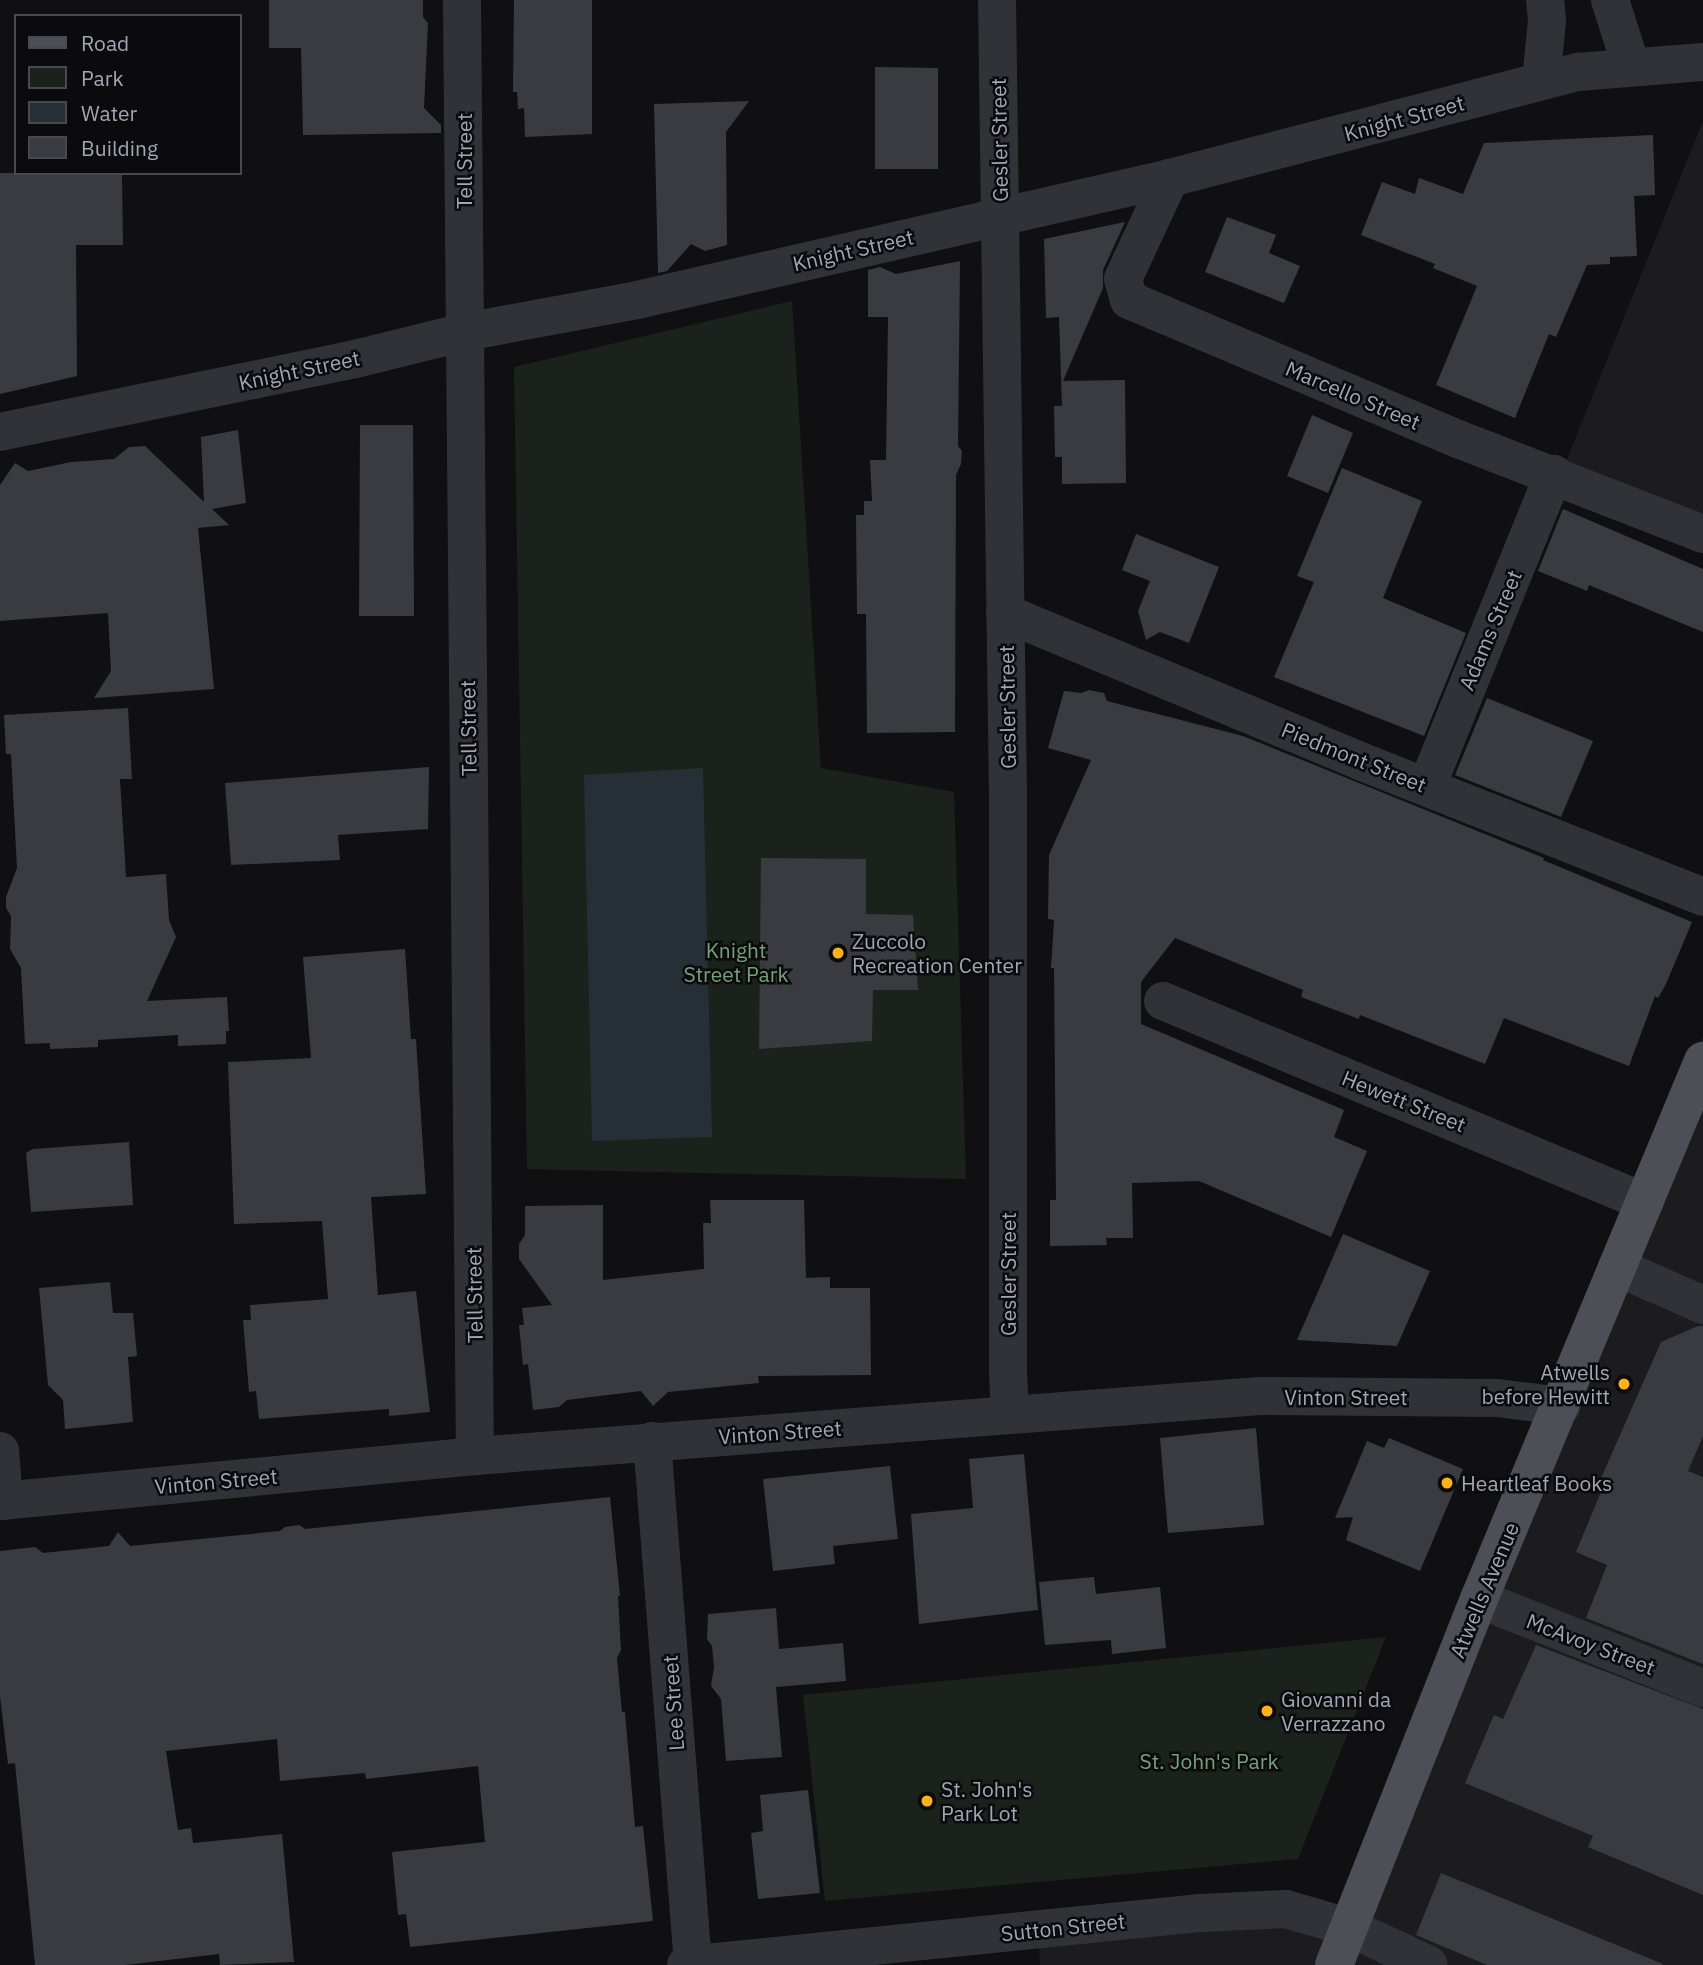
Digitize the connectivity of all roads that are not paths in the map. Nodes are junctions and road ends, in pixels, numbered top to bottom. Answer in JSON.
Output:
{"nodes":[{"id":1,"x":462,"y":0,"type":"edge"},
{"id":2,"x":997,"y":0,"type":"edge"},
{"id":3,"x":1545,"y":0,"type":"edge"},
{"id":4,"x":1610,"y":0,"type":"edge"},
{"id":5,"x":1703,"y":62,"type":"edge"},
{"id":6,"x":1631,"y":66,"type":"junction"},
{"id":7,"x":1541,"y":81,"type":"junction"},
{"id":8,"x":1170,"y":178,"type":"junction"},
{"id":9,"x":1000,"y":215,"type":"junction"},
{"id":10,"x":465,"y":332,"type":"junction"},
{"id":11,"x":0,"y":432,"type":"edge"},
{"id":12,"x":1554,"y":474,"type":"junction"},
{"id":13,"x":1703,"y":534,"type":"edge"},
{"id":14,"x":1005,"y":613,"type":"junction"},
{"id":15,"x":1427,"y":786,"type":"junction"},
{"id":16,"x":1703,"y":897,"type":"edge"},
{"id":17,"x":1163,"y":1001,"type":"dead end"},
{"id":18,"x":1703,"y":1061,"type":"edge"},
{"id":19,"x":1645,"y":1202,"type":"junction"},
{"id":20,"x":1617,"y":1267,"type":"junction"},
{"id":21,"x":1703,"y":1305,"type":"edge"},
{"id":22,"x":1562,"y":1406,"type":"junction"},
{"id":23,"x":1010,"y":1414,"type":"junction"},
{"id":24,"x":652,"y":1441,"type":"junction"},
{"id":25,"x":0,"y":1451,"type":"edge"},
{"id":26,"x":475,"y":1456,"type":"junction"},
{"id":27,"x":2,"y":1501,"type":"edge"},
{"id":28,"x":1479,"y":1599,"type":"junction"},
{"id":29,"x":1703,"y":1688,"type":"edge"},
{"id":30,"x":1349,"y":1927,"type":"junction"},
{"id":31,"x":693,"y":1964,"type":"edge"},
{"id":32,"x":686,"y":1965,"type":"edge"},
{"id":33,"x":1334,"y":1965,"type":"edge"},
{"id":34,"x":1429,"y":1965,"type":"edge"}],
"edges":[{"from":1,"to":10,"type":"street","name":"Tell Street"},
{"from":2,"to":9,"type":"street","name":"Gesler Street"},
{"from":3,"to":7,"type":"street"},
{"from":4,"to":6,"type":"street"},
{"from":5,"to":6,"type":"street","name":"Knight Street"},
{"from":6,"to":7,"type":"street","name":"Knight Street"},
{"from":7,"to":8,"type":"street","name":"Knight Street"},
{"from":8,"to":9,"type":"street","name":"Knight Street"},
{"from":8,"to":12,"type":"street","name":"Marcello Street"},
{"from":9,"to":10,"type":"street","name":"Knight Street"},
{"from":9,"to":14,"type":"street","name":"Gesler Street"},
{"from":10,"to":11,"type":"street","name":"Knight Street"},
{"from":10,"to":26,"type":"street","name":"Tell Street"},
{"from":12,"to":13,"type":"street","name":"Marcello Street"},
{"from":12,"to":15,"type":"street","name":"Adams Street"},
{"from":14,"to":15,"type":"street","name":"Piedmont Street"},
{"from":14,"to":23,"type":"street","name":"Gesler Street"},
{"from":15,"to":16,"type":"street","name":"Piedmont Street"},
{"from":17,"to":19,"type":"street","name":"Hewett Street"},
{"from":18,"to":19,"type":"main road","name":"Atwells Avenue"},
{"from":19,"to":20,"type":"main road","name":"Atwells Avenue"},
{"from":20,"to":21,"type":"street"},
{"from":20,"to":22,"type":"main road","name":"Atwells Avenue"},
{"from":22,"to":23,"type":"street","name":"Vinton Street"},
{"from":22,"to":28,"type":"main road","name":"Atwells Avenue"},
{"from":23,"to":24,"type":"street","name":"Vinton Street"},
{"from":24,"to":26,"type":"street","name":"Vinton Street"},
{"from":24,"to":31,"type":"street","name":"Lee Street"},
{"from":25,"to":27,"type":"street"},
{"from":26,"to":27,"type":"street","name":"Vinton Street"},
{"from":28,"to":29,"type":"street","name":"McAvoy Street"},
{"from":28,"to":30,"type":"main road","name":"Atwells Avenue"},
{"from":30,"to":31,"type":"street","name":"Sutton Street"},
{"from":30,"to":33,"type":"main road","name":"Atwells Avenue"},
{"from":30,"to":34,"type":"street","name":"Sutton Street"},
{"from":31,"to":32,"type":"street","name":"Sutton Street"}]}
